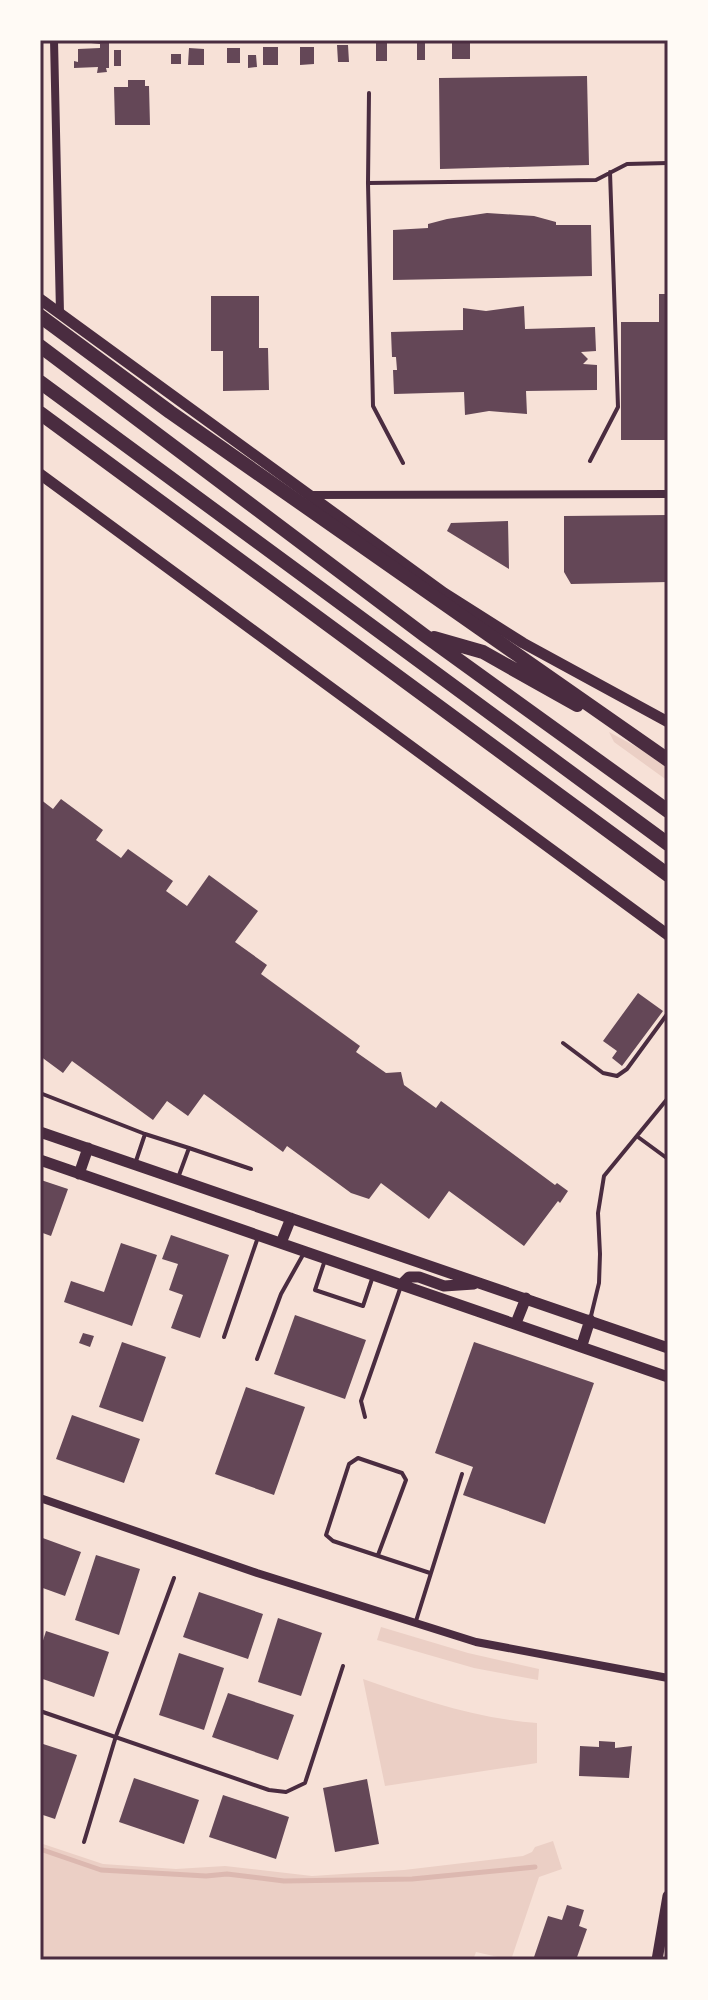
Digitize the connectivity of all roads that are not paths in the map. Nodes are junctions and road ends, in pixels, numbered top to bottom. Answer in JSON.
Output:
{"nodes":[{"id":1,"x":54,"y":40,"type":"edge"},
{"id":2,"x":369,"y":93,"type":"dead end"},
{"id":3,"x":668,"y":163,"type":"edge"},
{"id":4,"x":610,"y":172,"type":"junction"},
{"id":5,"x":368,"y":183,"type":"junction"},
{"id":6,"x":40,"y":299,"type":"edge"},
{"id":7,"x":60,"y":313,"type":"junction"},
{"id":8,"x":40,"y":316,"type":"edge"},
{"id":9,"x":40,"y":346,"type":"edge"},
{"id":10,"x":40,"y":382,"type":"edge"},
{"id":11,"x":40,"y":413,"type":"edge"},
{"id":12,"x":590,"y":461,"type":"dead end"},
{"id":13,"x":403,"y":463,"type":"dead end"},
{"id":14,"x":40,"y":474,"type":"edge"},
{"id":15,"x":45,"y":482,"type":"edge"},
{"id":16,"x":668,"y":494,"type":"edge"},
{"id":17,"x":308,"y":495,"type":"junction"},
{"id":18,"x":424,"y":635,"type":"junction"},
{"id":19,"x":668,"y":722,"type":"edge"},
{"id":20,"x":668,"y":758,"type":"edge"},
{"id":21,"x":668,"y":811,"type":"edge"},
{"id":22,"x":668,"y":844,"type":"edge"},
{"id":23,"x":668,"y":875,"type":"edge"},
{"id":24,"x":668,"y":935,"type":"edge"},
{"id":25,"x":668,"y":1013,"type":"edge"},
{"id":26,"x":563,"y":1043,"type":"dead end"},
{"id":27,"x":40,"y":1093,"type":"edge"},
{"id":28,"x":668,"y":1098,"type":"edge"},
{"id":29,"x":666,"y":1105,"type":"edge"},
{"id":30,"x":40,"y":1132,"type":"edge"},
{"id":31,"x":145,"y":1134,"type":"junction"},
{"id":32,"x":638,"y":1137,"type":"junction"},
{"id":33,"x":88,"y":1148,"type":"junction"},
{"id":34,"x":189,"y":1148,"type":"junction"},
{"id":35,"x":668,"y":1159,"type":"edge"},
{"id":36,"x":40,"y":1160,"type":"edge"},
{"id":37,"x":134,"y":1164,"type":"junction"},
{"id":38,"x":251,"y":1169,"type":"dead end"},
{"id":39,"x":79,"y":1174,"type":"junction"},
{"id":40,"x":177,"y":1179,"type":"junction"},
{"id":41,"x":291,"y":1218,"type":"junction"},
{"id":42,"x":259,"y":1235,"type":"junction"},
{"id":43,"x":281,"y":1243,"type":"junction"},
{"id":44,"x":305,"y":1251,"type":"junction"},
{"id":45,"x":325,"y":1258,"type":"junction"},
{"id":46,"x":374,"y":1274,"type":"junction"},
{"id":47,"x":483,"y":1283,"type":"junction"},
{"id":48,"x":402,"y":1284,"type":"junction"},
{"id":49,"x":526,"y":1298,"type":"junction"},
{"id":50,"x":590,"y":1320,"type":"junction"},
{"id":51,"x":516,"y":1323,"type":"junction"},
{"id":52,"x":224,"y":1337,"type":"dead end"},
{"id":53,"x":582,"y":1345,"type":"junction"},
{"id":54,"x":668,"y":1348,"type":"edge"},
{"id":55,"x":257,"y":1359,"type":"dead end"},
{"id":56,"x":668,"y":1377,"type":"edge"},
{"id":57,"x":365,"y":1417,"type":"dead end"},
{"id":58,"x":462,"y":1474,"type":"dead end"},
{"id":59,"x":40,"y":1498,"type":"edge"},
{"id":60,"x":378,"y":1555,"type":"junction"},
{"id":61,"x":430,"y":1573,"type":"junction"},
{"id":62,"x":174,"y":1578,"type":"dead end"},
{"id":63,"x":415,"y":1623,"type":"junction"},
{"id":64,"x":343,"y":1666,"type":"dead end"},
{"id":65,"x":668,"y":1678,"type":"edge"},
{"id":66,"x":40,"y":1711,"type":"edge"},
{"id":67,"x":116,"y":1736,"type":"junction"},
{"id":68,"x":84,"y":1842,"type":"dead end"},
{"id":69,"x":668,"y":1896,"type":"edge"},
{"id":70,"x":657,"y":1960,"type":"edge"}],
"edges":[{"from":1,"to":7,"type":"street"},
{"from":2,"to":5,"type":"lane"},
{"from":3,"to":4,"type":"lane"},
{"from":4,"to":5,"type":"lane"},
{"from":4,"to":12,"type":"lane"},
{"from":5,"to":13,"type":"lane"},
{"from":6,"to":7,"type":"main road"},
{"from":7,"to":17,"type":"main road"},
{"from":8,"to":20,"type":"highway"},
{"from":9,"to":18,"type":"highway"},
{"from":10,"to":22,"type":"highway"},
{"from":11,"to":23,"type":"highway"},
{"from":14,"to":15,"type":"main road"},
{"from":15,"to":24,"type":"main road"},
{"from":16,"to":17,"type":"street"},
{"from":17,"to":19,"type":"main road"},
{"from":18,"to":20,"type":"highway"},
{"from":18,"to":21,"type":"highway"},
{"from":25,"to":26,"type":"lane"},
{"from":27,"to":31,"type":"lane"},
{"from":28,"to":29,"type":"lane"},
{"from":29,"to":32,"type":"lane"},
{"from":30,"to":33,"type":"main road"},
{"from":31,"to":34,"type":"lane"},
{"from":31,"to":37,"type":"lane"},
{"from":32,"to":35,"type":"lane"},
{"from":32,"to":50,"type":"lane"},
{"from":33,"to":37,"type":"main road"},
{"from":33,"to":39,"type":"main road"},
{"from":34,"to":38,"type":"lane"},
{"from":34,"to":40,"type":"lane"},
{"from":36,"to":39,"type":"main road"},
{"from":37,"to":40,"type":"main road"},
{"from":39,"to":42,"type":"main road"},
{"from":40,"to":41,"type":"main road"},
{"from":41,"to":43,"type":"main road"},
{"from":41,"to":47,"type":"main road"},
{"from":42,"to":43,"type":"main road"},
{"from":42,"to":52,"type":"lane"},
{"from":43,"to":44,"type":"main road"},
{"from":44,"to":45,"type":"main road"},
{"from":44,"to":55,"type":"lane"},
{"from":45,"to":46,"type":"main road"},
{"from":45,"to":46,"type":"lane"},
{"from":46,"to":48,"type":"main road"},
{"from":47,"to":48,"type":"main road"},
{"from":47,"to":49,"type":"main road"},
{"from":48,"to":51,"type":"main road"},
{"from":48,"to":57,"type":"lane"},
{"from":49,"to":50,"type":"main road"},
{"from":49,"to":51,"type":"main road"},
{"from":50,"to":53,"type":"main road"},
{"from":50,"to":54,"type":"main road"},
{"from":51,"to":53,"type":"main road"},
{"from":53,"to":56,"type":"main road"},
{"from":58,"to":61,"type":"lane"},
{"from":59,"to":63,"type":"street"},
{"from":60,"to":60,"type":"lane"},
{"from":60,"to":61,"type":"lane"},
{"from":61,"to":63,"type":"lane"},
{"from":62,"to":67,"type":"lane"},
{"from":63,"to":65,"type":"street"},
{"from":64,"to":67,"type":"lane"},
{"from":66,"to":67,"type":"lane"},
{"from":67,"to":68,"type":"lane"},
{"from":69,"to":70,"type":"main road"}]}
